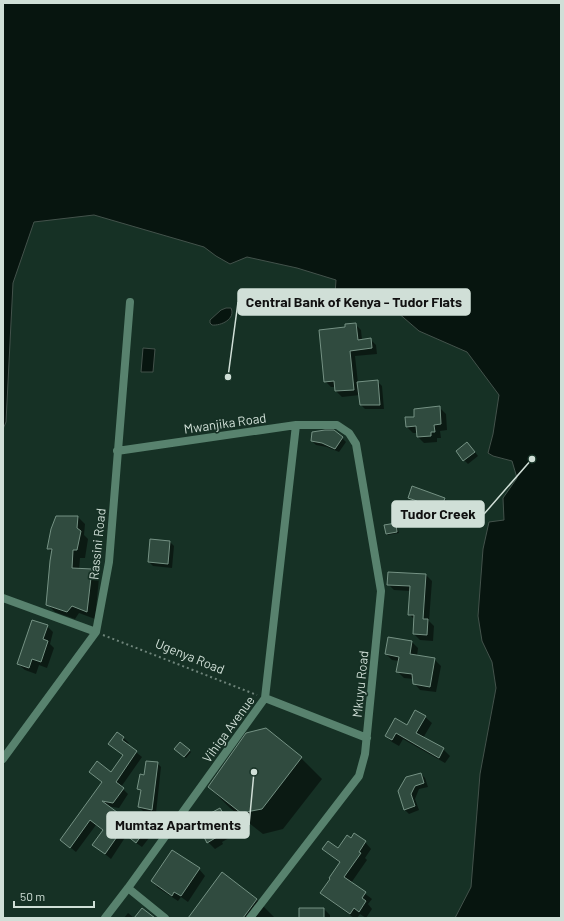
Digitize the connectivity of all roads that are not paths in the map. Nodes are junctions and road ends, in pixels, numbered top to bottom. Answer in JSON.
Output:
{"nodes":[{"id":1,"x":130,"y":302,"type":"dead end"},
{"id":2,"x":296,"y":425,"type":"junction"},
{"id":3,"x":338,"y":425,"type":"joint"},
{"id":4,"x":117,"y":451,"type":"junction"},
{"id":5,"x":3,"y":598,"type":"edge"},
{"id":6,"x":96,"y":632,"type":"junction"},
{"id":7,"x":265,"y":698,"type":"junction"},
{"id":8,"x":367,"y":738,"type":"junction"},
{"id":9,"x":3,"y":758,"type":"edge"},
{"id":10,"x":128,"y":888,"type":"junction"},
{"id":11,"x":105,"y":918,"type":"edge"},
{"id":12,"x":165,"y":918,"type":"edge"},
{"id":13,"x":250,"y":918,"type":"edge"}],
"edges":[{"from":1,"to":4,"type":"street","name":"Rassini Road"},
{"from":2,"to":3,"type":"street","name":"Mwanjika Road"},
{"from":2,"to":4,"type":"street","name":"Mwanjika Road"},
{"from":2,"to":7,"type":"street","name":"Vihiga Avenue"},
{"from":3,"to":8,"type":"street","name":"Mkuyu Road"},
{"from":4,"to":6,"type":"street","name":"Rassini Road"},
{"from":5,"to":6,"type":"street"},
{"from":6,"to":9,"type":"street","name":"Rassini Road"},
{"from":7,"to":8,"type":"street"},
{"from":7,"to":10,"type":"street","name":"Vihiga Avenue"},
{"from":8,"to":13,"type":"street","name":"Mkuyu Road"},
{"from":10,"to":11,"type":"street","name":"Vihiga Avenue"},
{"from":10,"to":12,"type":"street"}]}
